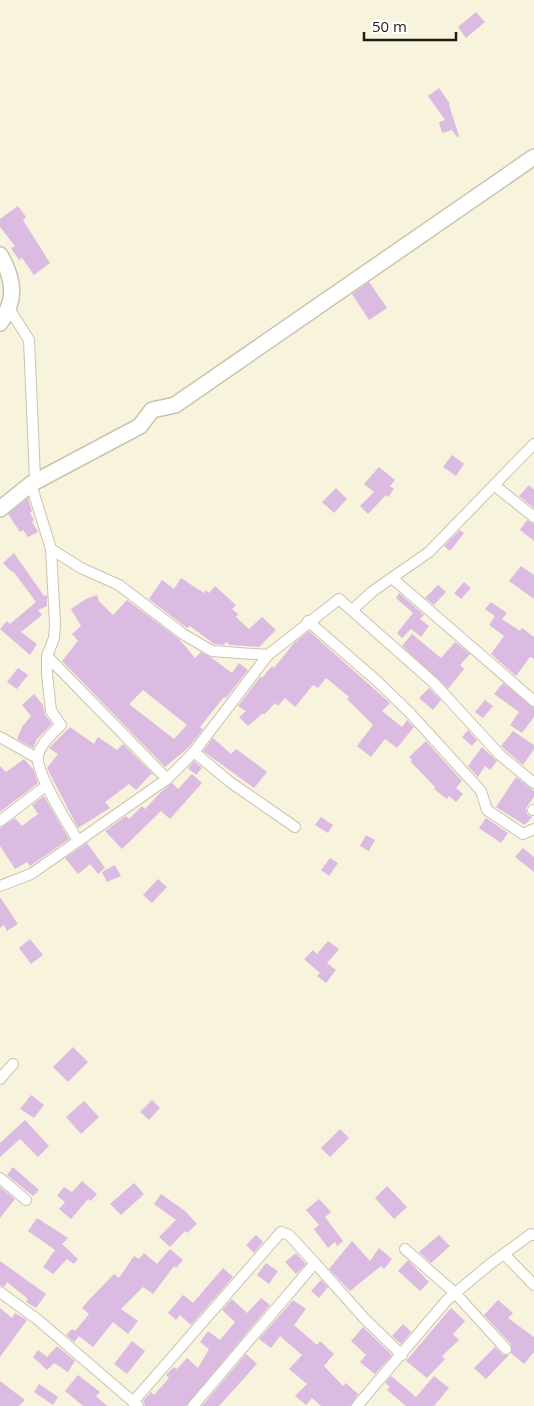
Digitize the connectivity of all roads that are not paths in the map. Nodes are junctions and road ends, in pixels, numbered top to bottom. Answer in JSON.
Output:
{"nodes":[{"id":1,"x":534,"y":157,"type":"edge"},
{"id":2,"x":0,"y":255,"type":"edge"},
{"id":3,"x":10,"y":310,"type":"junction"},
{"id":4,"x":0,"y":324,"type":"edge"},
{"id":5,"x":534,"y":444,"type":"edge"},
{"id":6,"x":32,"y":484,"type":"junction"},
{"id":7,"x":494,"y":485,"type":"junction"},
{"id":8,"x":0,"y":509,"type":"edge"},
{"id":9,"x":534,"y":517,"type":"edge"},
{"id":10,"x":51,"y":549,"type":"junction"},
{"id":11,"x":392,"y":578,"type":"junction"},
{"id":12,"x":352,"y":610,"type":"junction"},
{"id":13,"x":308,"y":621,"type":"junction"},
{"id":14,"x":268,"y":655,"type":"junction"},
{"id":15,"x":47,"y":656,"type":"junction"},
{"id":16,"x":534,"y":701,"type":"edge"},
{"id":17,"x":0,"y":737,"type":"edge"},
{"id":18,"x":194,"y":752,"type":"junction"},
{"id":19,"x":37,"y":758,"type":"junction"},
{"id":20,"x":167,"y":779,"type":"junction"},
{"id":21,"x":534,"y":783,"type":"edge"},
{"id":22,"x":47,"y":785,"type":"junction"},
{"id":23,"x":0,"y":821,"type":"edge"},
{"id":24,"x":295,"y":827,"type":"dead end"},
{"id":25,"x":534,"y":829,"type":"edge"},
{"id":26,"x":78,"y":841,"type":"junction"},
{"id":27,"x":0,"y":886,"type":"edge"},
{"id":28,"x":13,"y":1064,"type":"dead end"},
{"id":29,"x":0,"y":1079,"type":"edge"},
{"id":30,"x":0,"y":1178,"type":"edge"},
{"id":31,"x":26,"y":1200,"type":"dead end"},
{"id":32,"x":534,"y":1235,"type":"edge"},
{"id":33,"x":405,"y":1249,"type":"dead end"},
{"id":34,"x":504,"y":1254,"type":"junction"},
{"id":35,"x":315,"y":1263,"type":"junction"},
{"id":36,"x":534,"y":1285,"type":"edge"},
{"id":37,"x":0,"y":1292,"type":"edge"},
{"id":38,"x":455,"y":1293,"type":"junction"},
{"id":39,"x":506,"y":1349,"type":"dead end"},
{"id":40,"x":402,"y":1355,"type":"junction"},
{"id":41,"x":136,"y":1404,"type":"edge"},
{"id":42,"x":193,"y":1406,"type":"edge"},
{"id":43,"x":357,"y":1406,"type":"edge"}],
"edges":[{"from":1,"to":6,"type":"street"},
{"from":2,"to":3,"type":"street"},
{"from":3,"to":4,"type":"street"},
{"from":3,"to":6,"type":"street"},
{"from":5,"to":7,"type":"street"},
{"from":6,"to":8,"type":"street"},
{"from":6,"to":10,"type":"street"},
{"from":7,"to":9,"type":"street"},
{"from":7,"to":11,"type":"street"},
{"from":10,"to":14,"type":"street"},
{"from":10,"to":15,"type":"street"},
{"from":11,"to":12,"type":"street"},
{"from":11,"to":16,"type":"street"},
{"from":12,"to":13,"type":"street"},
{"from":12,"to":21,"type":"street"},
{"from":13,"to":14,"type":"street"},
{"from":13,"to":25,"type":"street"},
{"from":14,"to":18,"type":"street"},
{"from":15,"to":19,"type":"street"},
{"from":15,"to":20,"type":"street"},
{"from":17,"to":19,"type":"street"},
{"from":18,"to":20,"type":"street"},
{"from":18,"to":24,"type":"street"},
{"from":19,"to":22,"type":"street"},
{"from":20,"to":26,"type":"street"},
{"from":22,"to":23,"type":"street"},
{"from":22,"to":26,"type":"street"},
{"from":26,"to":27,"type":"street"},
{"from":28,"to":29,"type":"street"},
{"from":30,"to":31,"type":"street"},
{"from":32,"to":34,"type":"street"},
{"from":33,"to":38,"type":"street"},
{"from":34,"to":36,"type":"street"},
{"from":34,"to":38,"type":"street"},
{"from":35,"to":40,"type":"street"},
{"from":35,"to":41,"type":"street"},
{"from":35,"to":42,"type":"street"},
{"from":37,"to":41,"type":"street"},
{"from":38,"to":39,"type":"street"},
{"from":38,"to":40,"type":"street"},
{"from":40,"to":43,"type":"street"}]}
